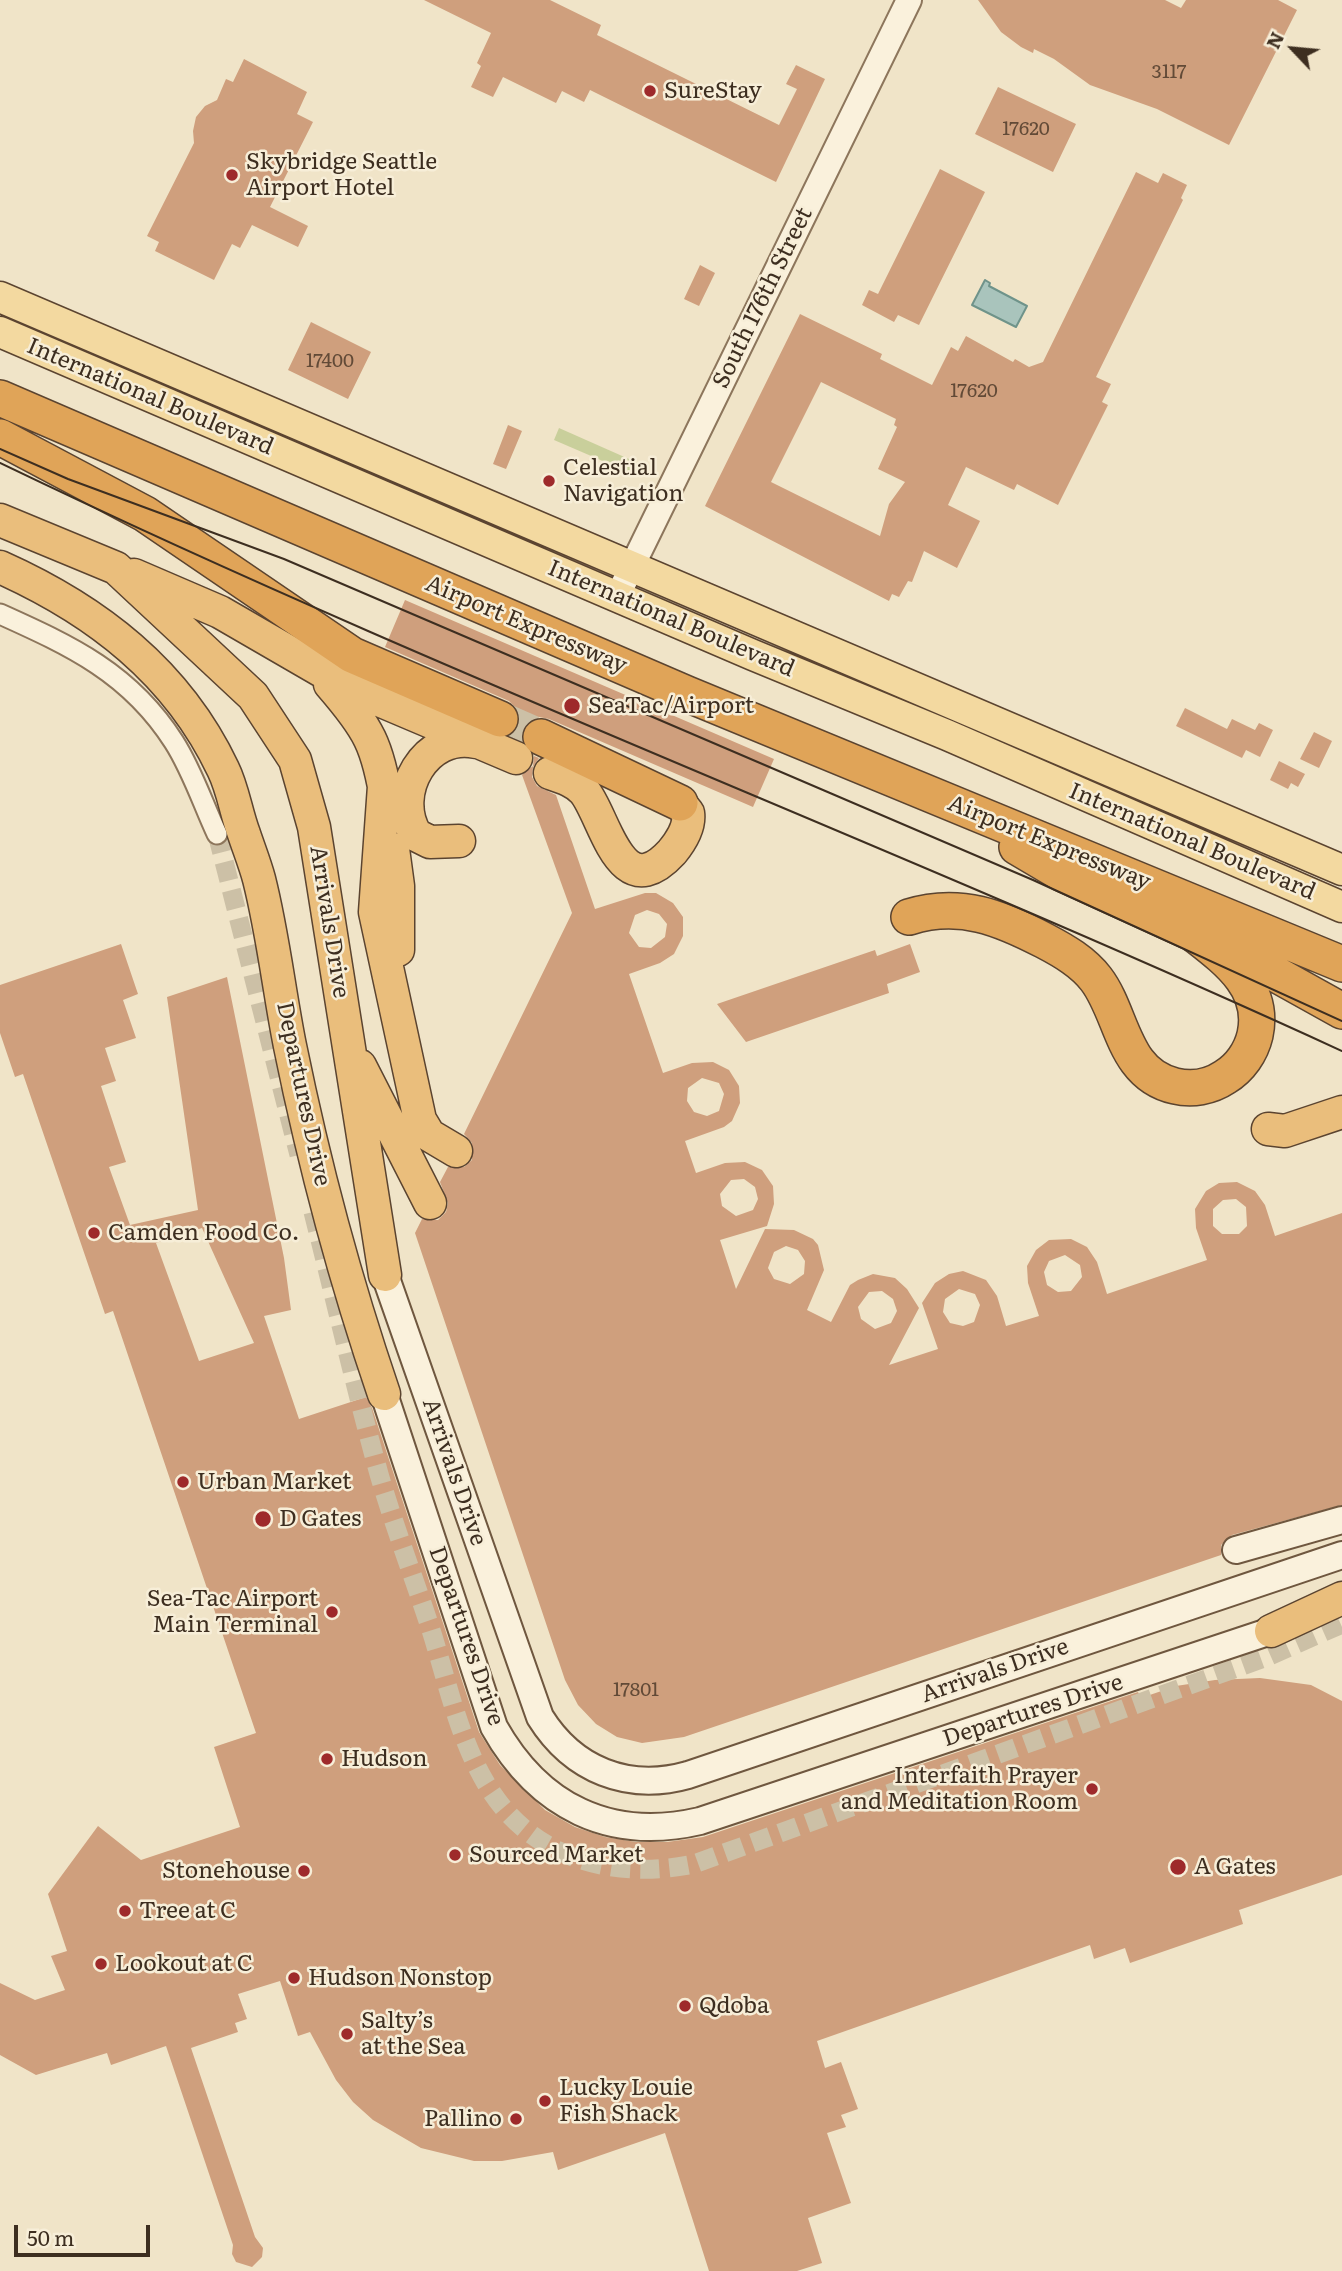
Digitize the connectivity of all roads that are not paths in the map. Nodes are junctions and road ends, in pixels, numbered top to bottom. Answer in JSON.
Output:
{"nodes":[{"id":1,"x":909,"y":0,"type":"edge"},
{"id":2,"x":0,"y":297,"type":"edge"},
{"id":3,"x":61,"y":325,"type":"junction"},
{"id":4,"x":0,"y":332,"type":"edge"},
{"id":5,"x":48,"y":354,"type":"junction"},
{"id":6,"x":0,"y":398,"type":"edge"},
{"id":7,"x":0,"y":437,"type":"edge"},
{"id":8,"x":0,"y":520,"type":"edge"},
{"id":9,"x":632,"y":565,"type":"junction"},
{"id":10,"x":0,"y":568,"type":"edge"},
{"id":11,"x":117,"y":568,"type":"junction"},
{"id":12,"x":617,"y":597,"type":"junction"},
{"id":13,"x":0,"y":614,"type":"edge"},
{"id":14,"x":317,"y":670,"type":"junction"},
{"id":15,"x":998,"y":724,"type":"junction"},
{"id":16,"x":488,"y":730,"type":"junction"},
{"id":17,"x":947,"y":735,"type":"junction"},
{"id":18,"x":528,"y":748,"type":"joint"},
{"id":19,"x":550,"y":773,"type":"dead end"},
{"id":20,"x":1059,"y":785,"type":"junction"},
{"id":21,"x":384,"y":786,"type":"junction"},
{"id":22,"x":924,"y":792,"type":"junction"},
{"id":23,"x":680,"y":803,"type":"joint"},
{"id":24,"x":217,"y":834,"type":"tunnel mouth"},
{"id":25,"x":459,"y":841,"type":"dead end"},
{"id":26,"x":1342,"y":870,"type":"edge"},
{"id":27,"x":1342,"y":907,"type":"edge"},
{"id":28,"x":909,"y":917,"type":"dead end"},
{"id":29,"x":1189,"y":930,"type":"junction"},
{"id":30,"x":1287,"y":943,"type":"junction"},
{"id":31,"x":398,"y":950,"type":"dead end"},
{"id":32,"x":1342,"y":964,"type":"edge"},
{"id":33,"x":1342,"y":973,"type":"edge"},
{"id":34,"x":1342,"y":1011,"type":"edge"},
{"id":35,"x":346,"y":1040,"type":"junction"},
{"id":36,"x":1330,"y":1116,"type":"edge"},
{"id":37,"x":1268,"y":1129,"type":"dead end"},
{"id":38,"x":456,"y":1151,"type":"dead end"},
{"id":39,"x":430,"y":1203,"type":"dead end"},
{"id":40,"x":385,"y":1275,"type":"joint"},
{"id":41,"x":384,"y":1394,"type":"joint"},
{"id":42,"x":1342,"y":1520,"type":"edge"},
{"id":43,"x":1236,"y":1550,"type":"dead end"},
{"id":44,"x":1342,"y":1555,"type":"edge"},
{"id":45,"x":1342,"y":1598,"type":"edge"},
{"id":46,"x":1271,"y":1631,"type":"joint"}],
"edges":[{"from":1,"to":9,"type":"street","name":"South 176th Street"},
{"from":2,"to":3,"type":"main road","name":"International Boulevard"},
{"from":3,"to":5,"type":"main road"},
{"from":3,"to":9,"type":"main road","name":"International Boulevard"},
{"from":4,"to":5,"type":"main road","name":"International Boulevard"},
{"from":5,"to":12,"type":"main road","name":"International Boulevard"},
{"from":6,"to":22,"type":"highway","name":"Airport Expressway"},
{"from":7,"to":16,"type":"highway"},
{"from":8,"to":11,"type":"highway","name":"Arrivals Drive"},
{"from":9,"to":12,"type":"street","name":"South 176th Street"},
{"from":9,"to":15,"type":"main road","name":"International Boulevard"},
{"from":10,"to":41,"type":"highway","name":"Departures Drive"},
{"from":11,"to":14,"type":"highway"},
{"from":11,"to":35,"type":"highway","name":"Arrivals Drive"},
{"from":12,"to":17,"type":"main road","name":"International Boulevard"},
{"from":13,"to":24,"type":"street"},
{"from":14,"to":16,"type":"highway"},
{"from":14,"to":21,"type":"highway"},
{"from":15,"to":17,"type":"main road"},
{"from":15,"to":20,"type":"main road"},
{"from":15,"to":26,"type":"main road","name":"International Boulevard"},
{"from":16,"to":18,"type":"highway"},
{"from":16,"to":25,"type":"highway"},
{"from":17,"to":20,"type":"main road","name":"International Boulevard"},
{"from":18,"to":23,"type":"highway"},
{"from":19,"to":23,"type":"highway"},
{"from":20,"to":27,"type":"main road","name":"International Boulevard"},
{"from":21,"to":31,"type":"highway"},
{"from":21,"to":38,"type":"highway"},
{"from":22,"to":29,"type":"highway"},
{"from":22,"to":30,"type":"highway","name":"Airport Expressway"},
{"from":28,"to":29,"type":"highway"},
{"from":29,"to":34,"type":"highway"},
{"from":30,"to":32,"type":"highway"},
{"from":30,"to":33,"type":"highway"},
{"from":35,"to":39,"type":"highway"},
{"from":35,"to":40,"type":"highway","name":"Arrivals Drive"},
{"from":36,"to":37,"type":"highway"},
{"from":40,"to":44,"type":"main road","name":"Arrivals Drive"},
{"from":41,"to":46,"type":"main road","name":"Departures Drive"},
{"from":42,"to":43,"type":"main road"},
{"from":45,"to":46,"type":"highway"}]}
